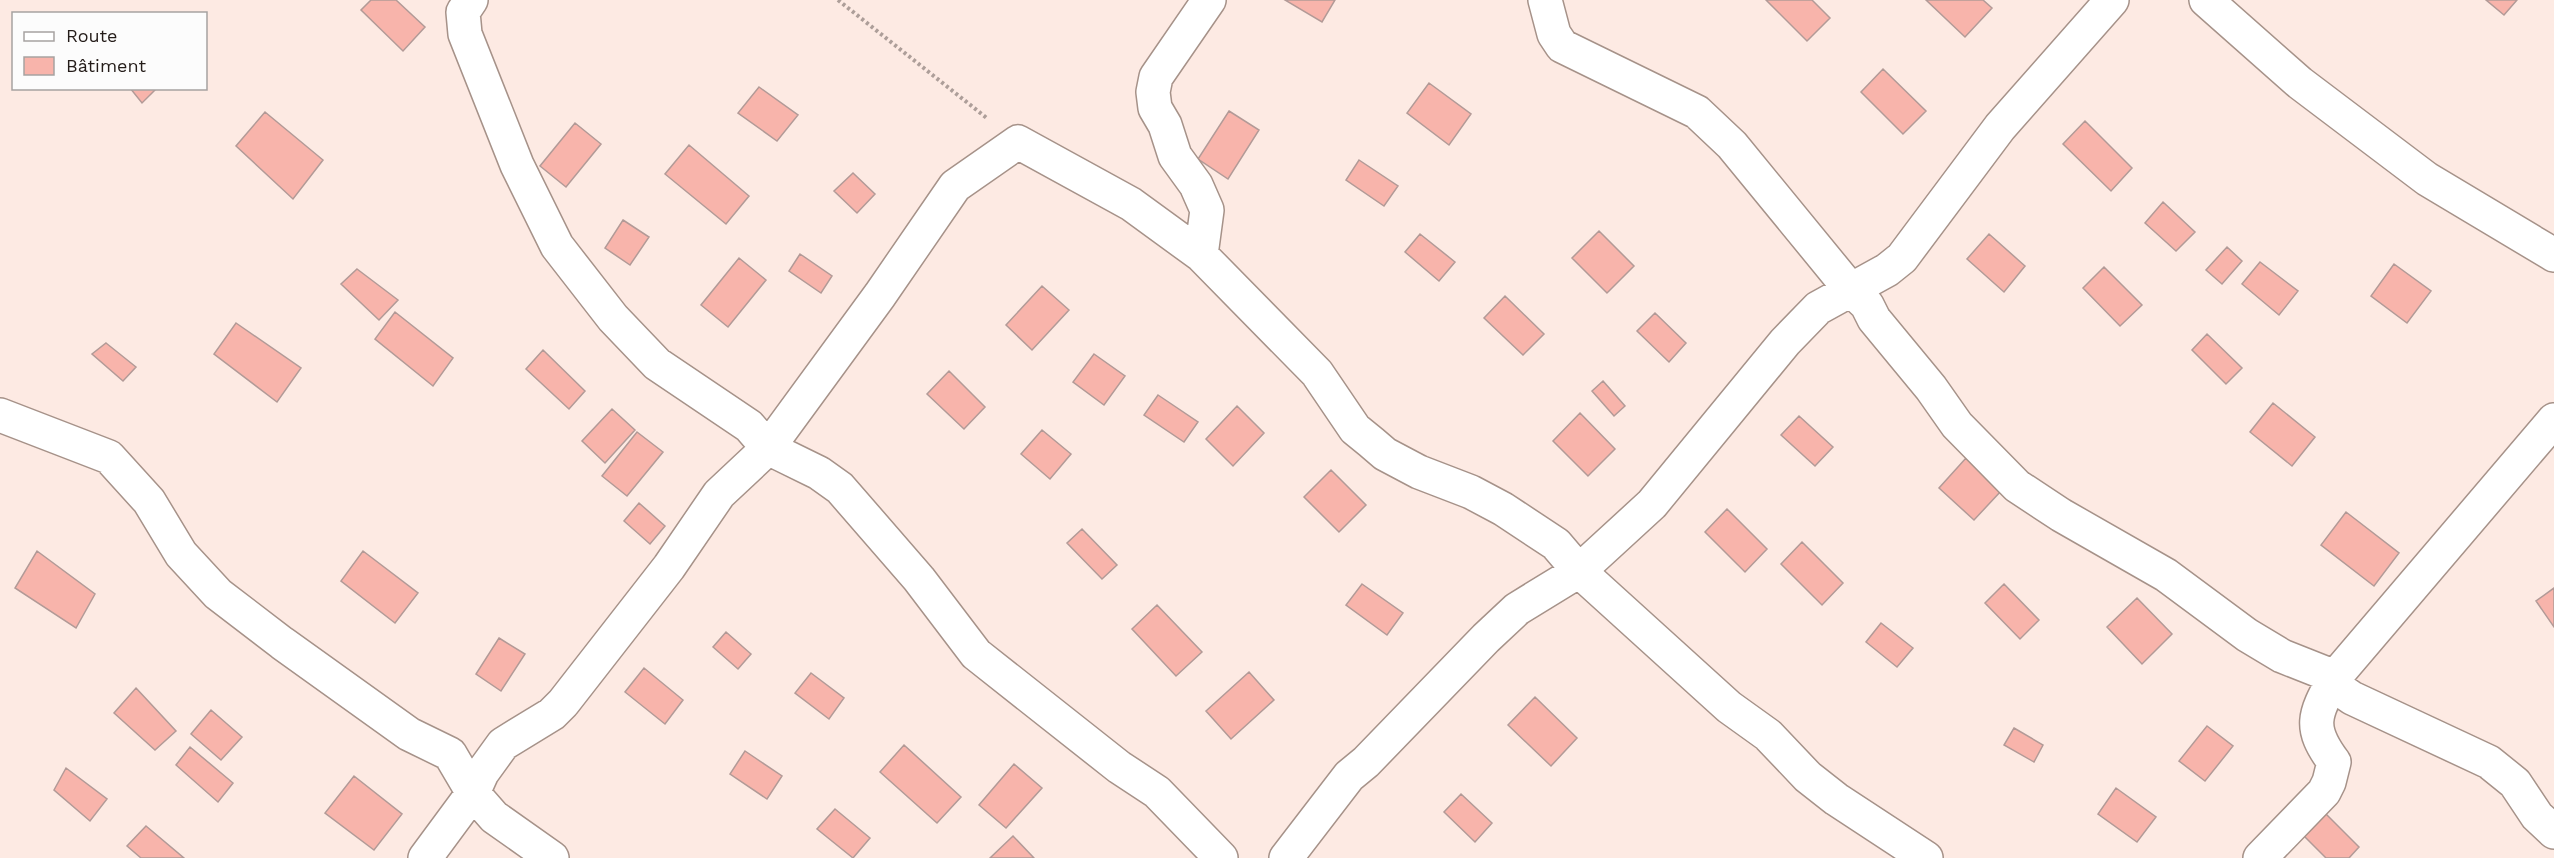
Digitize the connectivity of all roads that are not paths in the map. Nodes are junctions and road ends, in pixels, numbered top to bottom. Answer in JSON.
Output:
{"nodes":[{"id":1,"x":471,"y":0,"type":"edge"},
{"id":2,"x":1209,"y":0,"type":"edge"},
{"id":3,"x":1545,"y":0,"type":"edge"},
{"id":4,"x":2112,"y":0,"type":"edge"},
{"id":5,"x":2211,"y":1,"type":"edge"},
{"id":6,"x":1201,"y":255,"type":"junction"},
{"id":7,"x":2554,"y":255,"type":"edge"},
{"id":8,"x":1850,"y":289,"type":"junction"},
{"id":9,"x":0,"y":415,"type":"edge"},
{"id":10,"x":2554,"y":420,"type":"edge"},
{"id":11,"x":768,"y":448,"type":"junction"},
{"id":12,"x":1579,"y":571,"type":"junction"},
{"id":13,"x":2335,"y":677,"type":"junction"},
{"id":14,"x":473,"y":793,"type":"junction"},
{"id":15,"x":2554,"y":832,"type":"edge"},
{"id":16,"x":425,"y":858,"type":"edge"},
{"id":17,"x":552,"y":858,"type":"edge"},
{"id":18,"x":1221,"y":858,"type":"edge"},
{"id":19,"x":1286,"y":858,"type":"edge"},
{"id":20,"x":1926,"y":858,"type":"edge"},
{"id":21,"x":2260,"y":858,"type":"edge"}],
"edges":[{"from":1,"to":11,"type":"street"},
{"from":2,"to":6,"type":"street"},
{"from":3,"to":8,"type":"street"},
{"from":4,"to":8,"type":"street"},
{"from":5,"to":7,"type":"street"},
{"from":6,"to":11,"type":"street"},
{"from":6,"to":12,"type":"street"},
{"from":8,"to":12,"type":"street"},
{"from":8,"to":13,"type":"street"},
{"from":9,"to":14,"type":"street"},
{"from":10,"to":13,"type":"street"},
{"from":11,"to":14,"type":"street"},
{"from":11,"to":18,"type":"street"},
{"from":12,"to":19,"type":"street"},
{"from":12,"to":20,"type":"street"},
{"from":13,"to":15,"type":"street"},
{"from":13,"to":21,"type":"street"},
{"from":14,"to":16,"type":"street"},
{"from":14,"to":17,"type":"street"}]}
